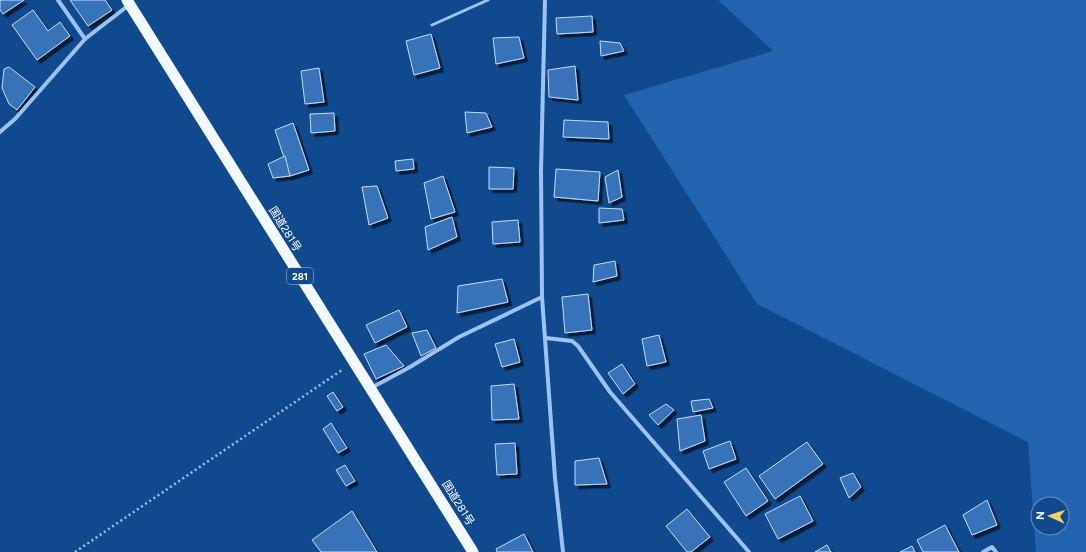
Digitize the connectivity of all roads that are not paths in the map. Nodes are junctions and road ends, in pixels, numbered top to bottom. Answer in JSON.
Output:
{"nodes":[{"id":1,"x":58,"y":0,"type":"edge"},
{"id":2,"x":488,"y":0,"type":"edge"},
{"id":3,"x":545,"y":0,"type":"edge"},
{"id":4,"x":129,"y":2,"type":"edge"},
{"id":5,"x":432,"y":25,"type":"dead end"},
{"id":6,"x":85,"y":39,"type":"junction"},
{"id":7,"x":0,"y":132,"type":"edge"},
{"id":8,"x":542,"y":297,"type":"junction"},
{"id":9,"x":546,"y":338,"type":"junction"},
{"id":10,"x":370,"y":388,"type":"junction"},
{"id":11,"x":473,"y":552,"type":"edge"},
{"id":12,"x":563,"y":552,"type":"edge"},
{"id":13,"x":748,"y":552,"type":"edge"},
{"id":14,"x":983,"y":552,"type":"edge"},
{"id":15,"x":996,"y":552,"type":"edge"}],
"edges":[{"from":1,"to":6,"type":"street"},
{"from":2,"to":5,"type":"lane"},
{"from":3,"to":8,"type":"street"},
{"from":4,"to":6,"type":"street"},
{"from":4,"to":10,"type":"highway","name":"国道281号","number":"281"},
{"from":6,"to":7,"type":"street"},
{"from":8,"to":9,"type":"street"},
{"from":8,"to":10,"type":"street"},
{"from":9,"to":12,"type":"street"},
{"from":9,"to":13,"type":"street"},
{"from":10,"to":11,"type":"highway","name":"国道281号","number":"281"},
{"from":14,"to":15,"type":"street"}]}
